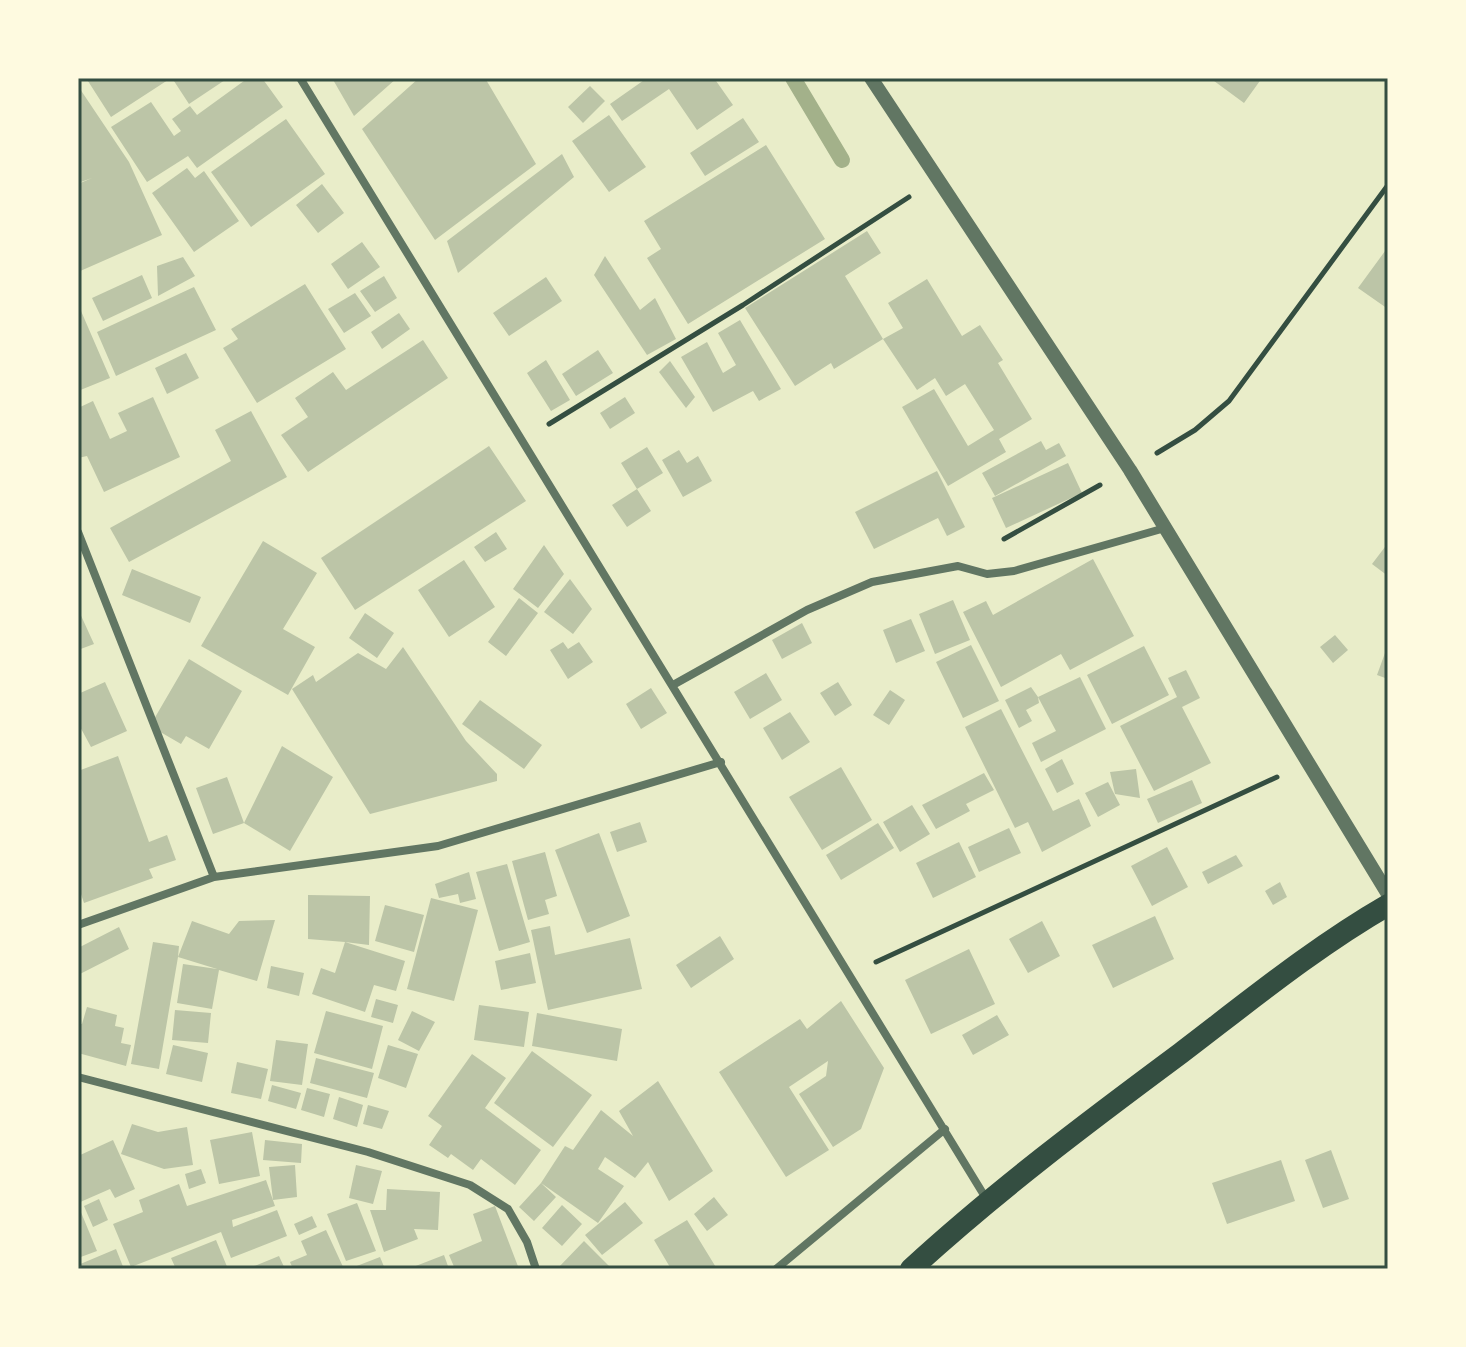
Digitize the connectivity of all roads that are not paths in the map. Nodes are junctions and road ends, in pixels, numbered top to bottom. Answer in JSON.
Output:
{"nodes":[{"id":1,"x":300,"y":78,"type":"edge"},
{"id":2,"x":871,"y":78,"type":"edge"},
{"id":3,"x":1165,"y":528,"type":"junction"},
{"id":4,"x":78,"y":532,"type":"edge"},
{"id":5,"x":673,"y":685,"type":"junction"},
{"id":6,"x":721,"y":762,"type":"junction"},
{"id":7,"x":214,"y":877,"type":"junction"},
{"id":8,"x":1388,"y":894,"type":"edge"},
{"id":9,"x":1388,"y":905,"type":"edge"},
{"id":10,"x":78,"y":925,"type":"edge"},
{"id":11,"x":78,"y":1077,"type":"edge"},
{"id":12,"x":945,"y":1129,"type":"junction"},
{"id":13,"x":987,"y":1200,"type":"junction"},
{"id":14,"x":536,"y":1269,"type":"edge"},
{"id":15,"x":776,"y":1269,"type":"edge"},
{"id":16,"x":911,"y":1269,"type":"edge"}],
"edges":[{"from":1,"to":5,"type":"street"},
{"from":2,"to":3,"type":"street"},
{"from":3,"to":5,"type":"street"},
{"from":3,"to":8,"type":"street"},
{"from":4,"to":7,"type":"street"},
{"from":5,"to":6,"type":"street"},
{"from":6,"to":7,"type":"street"},
{"from":6,"to":12,"type":"street"},
{"from":7,"to":10,"type":"street"},
{"from":9,"to":13,"type":"highway"},
{"from":11,"to":14,"type":"street"},
{"from":12,"to":13,"type":"street"},
{"from":12,"to":15,"type":"street"},
{"from":13,"to":16,"type":"highway"}]}
